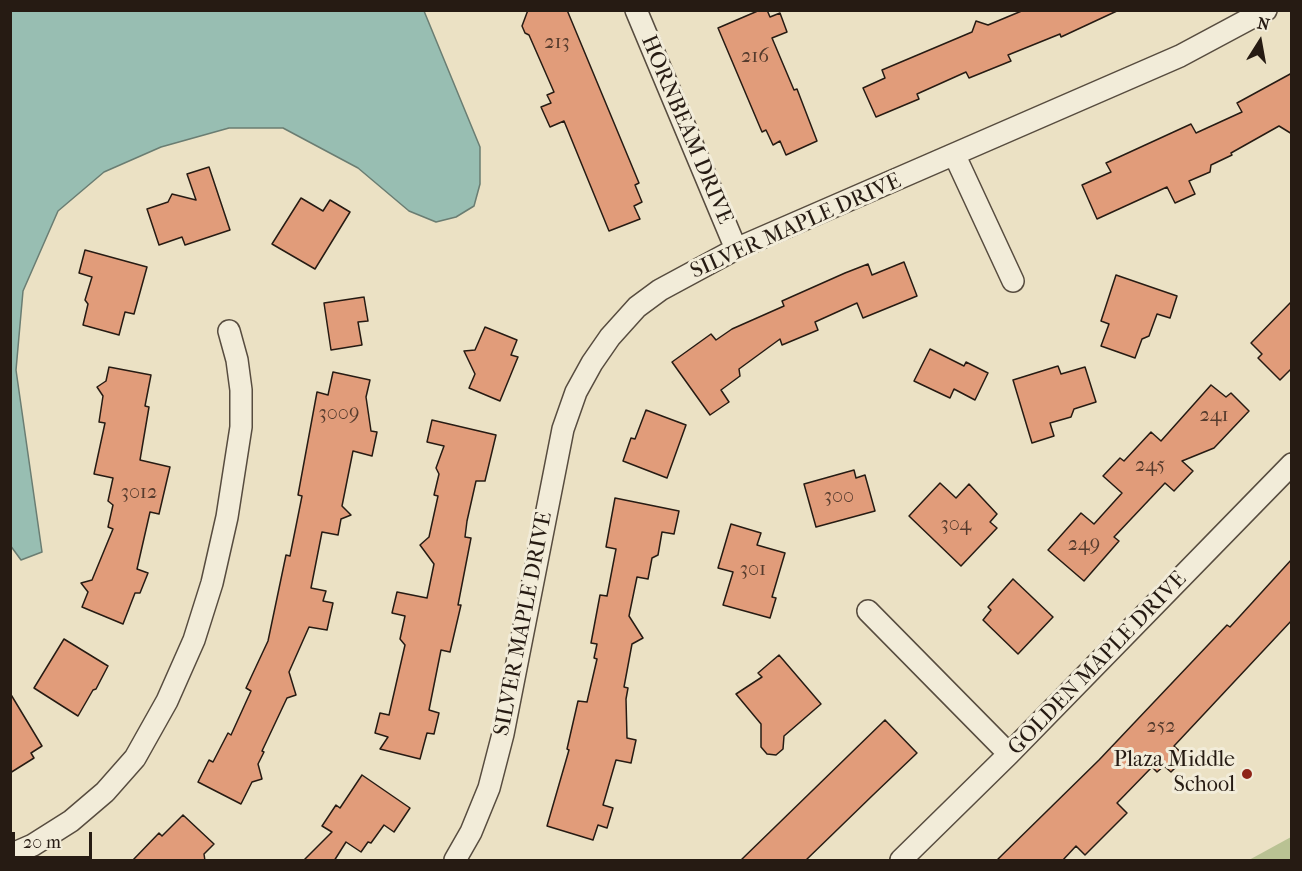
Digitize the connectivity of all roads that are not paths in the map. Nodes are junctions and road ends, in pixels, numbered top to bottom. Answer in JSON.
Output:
{"nodes":[{"id":1,"x":636,"y":10,"type":"edge"},
{"id":2,"x":1266,"y":10,"type":"edge"},
{"id":3,"x":955,"y":156,"type":"junction"},
{"id":4,"x":736,"y":249,"type":"junction"},
{"id":5,"x":1012,"y":281,"type":"dead end"},
{"id":6,"x":229,"y":331,"type":"dead end"},
{"id":7,"x":1292,"y":464,"type":"edge"},
{"id":8,"x":868,"y":611,"type":"dead end"},
{"id":9,"x":1009,"y":754,"type":"junction"},
{"id":10,"x":10,"y":855,"type":"edge"},
{"id":11,"x":455,"y":861,"type":"edge"},
{"id":12,"x":901,"y":861,"type":"edge"}],
"edges":[{"from":1,"to":4,"type":"street","name":"HORNBEAM DRIVE"},
{"from":2,"to":3,"type":"street","name":"SILVER MAPLE DRIVE"},
{"from":3,"to":4,"type":"street","name":"SILVER MAPLE DRIVE"},
{"from":3,"to":5,"type":"street"},
{"from":4,"to":11,"type":"street","name":"SILVER MAPLE DRIVE"},
{"from":6,"to":10,"type":"street"},
{"from":7,"to":9,"type":"street","name":"GOLDEN MAPLE DRIVE"},
{"from":8,"to":9,"type":"street"},
{"from":9,"to":12,"type":"street","name":"GOLDEN MAPLE DRIVE"}]}
